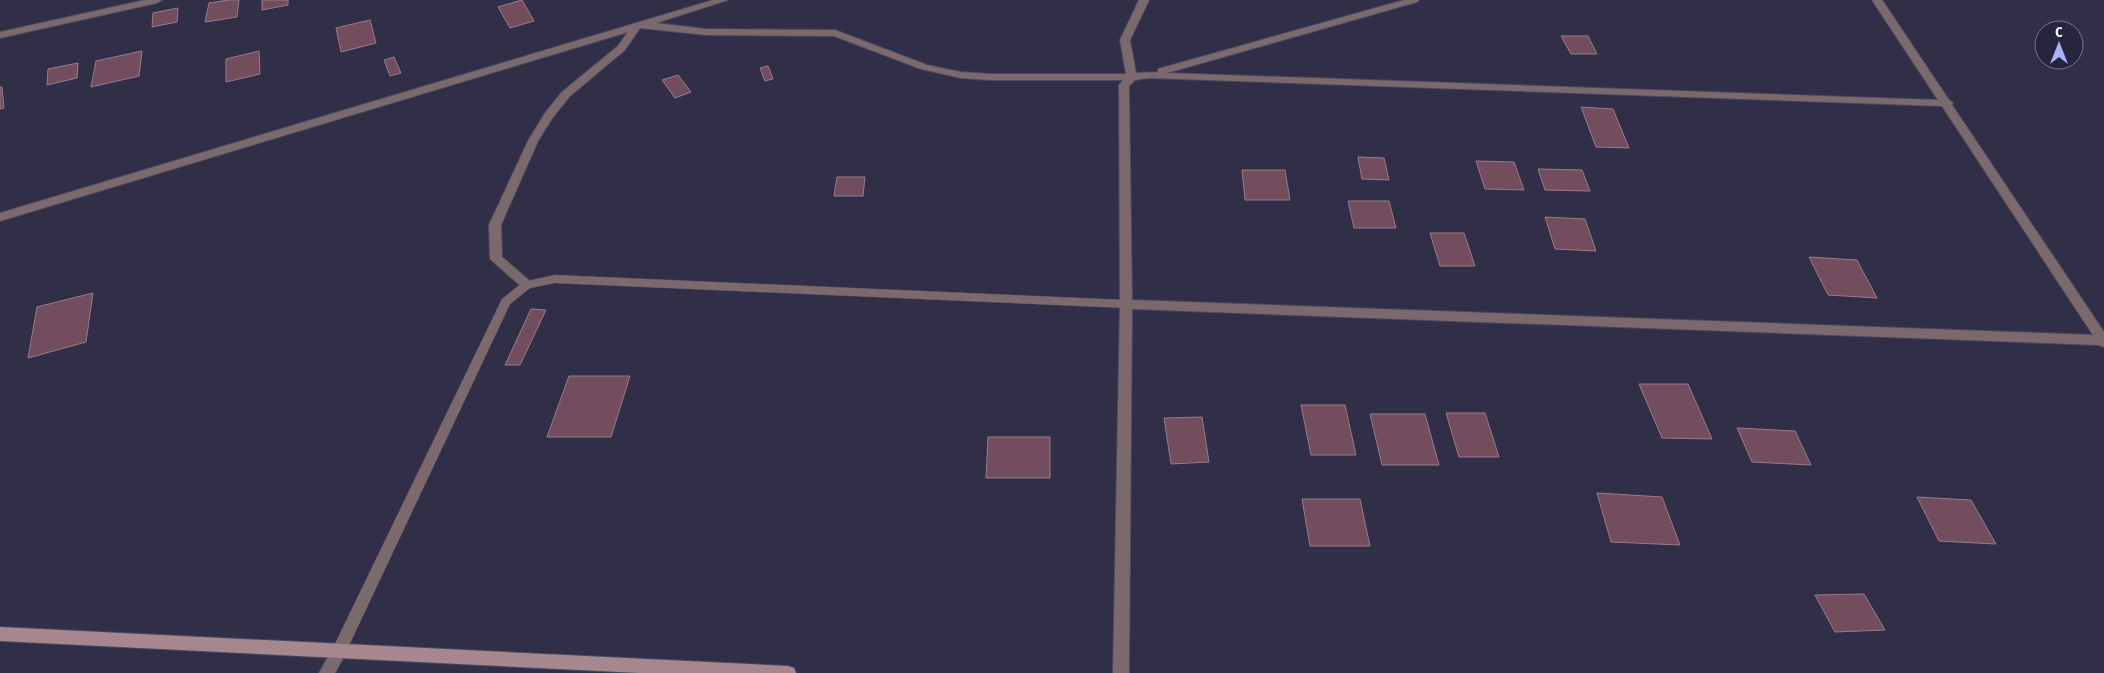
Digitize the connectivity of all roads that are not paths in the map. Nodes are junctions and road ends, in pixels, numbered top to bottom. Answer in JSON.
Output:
{"nodes":[{"id":1,"x":157,"y":0,"type":"edge"},
{"id":2,"x":723,"y":0,"type":"edge"},
{"id":3,"x":1144,"y":0,"type":"edge"},
{"id":4,"x":1414,"y":0,"type":"edge"},
{"id":5,"x":1877,"y":0,"type":"edge"},
{"id":6,"x":639,"y":26,"type":"junction"},
{"id":7,"x":0,"y":35,"type":"edge"},
{"id":8,"x":1149,"y":75,"type":"junction"},
{"id":9,"x":1132,"y":77,"type":"junction"},
{"id":10,"x":1948,"y":103,"type":"junction"},
{"id":11,"x":0,"y":217,"type":"edge"},
{"id":12,"x":527,"y":285,"type":"junction"},
{"id":13,"x":1126,"y":304,"type":"junction"},
{"id":14,"x":2103,"y":341,"type":"edge"},
{"id":15,"x":0,"y":634,"type":"edge"},
{"id":16,"x":339,"y":651,"type":"junction"},
{"id":17,"x":327,"y":673,"type":"edge"},
{"id":18,"x":788,"y":673,"type":"edge"},
{"id":19,"x":1121,"y":673,"type":"edge"}],
"edges":[{"from":1,"to":7,"type":"street"},
{"from":2,"to":6,"type":"street"},
{"from":3,"to":9,"type":"street"},
{"from":4,"to":8,"type":"street"},
{"from":5,"to":10,"type":"street"},
{"from":6,"to":9,"type":"street"},
{"from":6,"to":11,"type":"street"},
{"from":6,"to":12,"type":"street"},
{"from":8,"to":9,"type":"street"},
{"from":8,"to":10,"type":"street"},
{"from":9,"to":13,"type":"street"},
{"from":10,"to":14,"type":"street"},
{"from":12,"to":13,"type":"lane"},
{"from":12,"to":16,"type":"lane"},
{"from":13,"to":14,"type":"street"},
{"from":13,"to":19,"type":"street"},
{"from":15,"to":16,"type":"street"},
{"from":16,"to":17,"type":"street"},
{"from":16,"to":18,"type":"street"}]}
